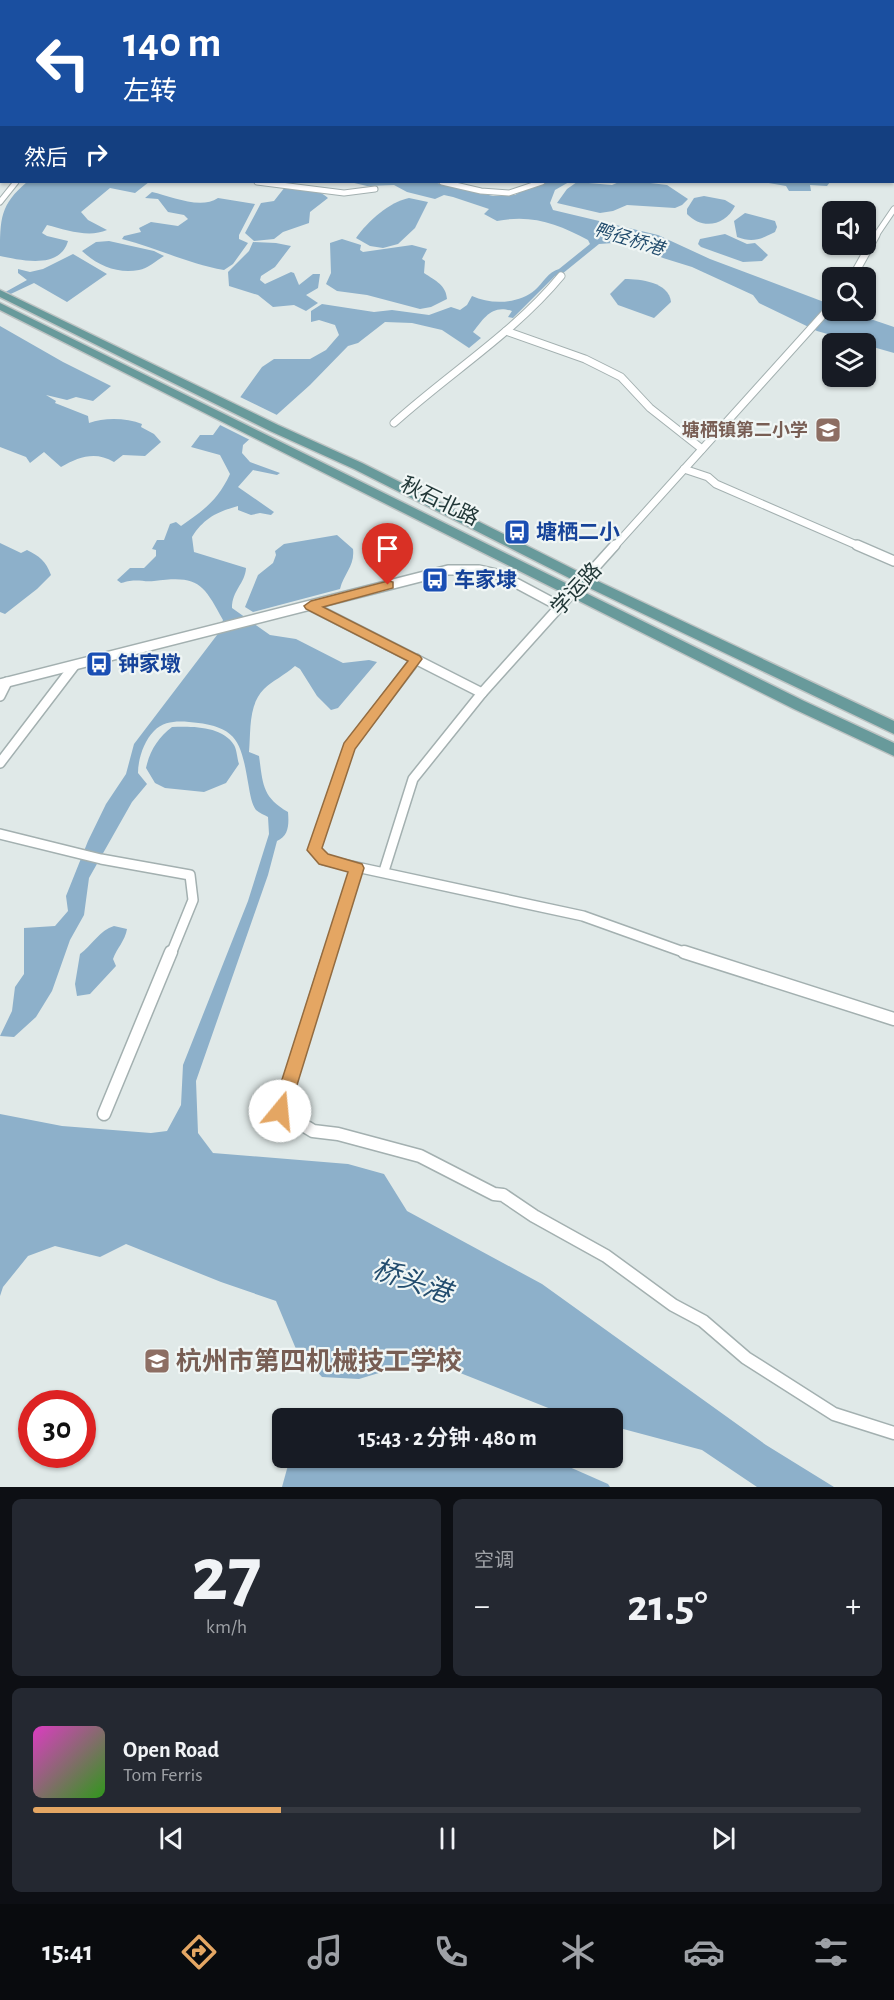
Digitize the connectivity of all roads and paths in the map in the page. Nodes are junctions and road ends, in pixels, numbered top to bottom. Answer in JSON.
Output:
{"nodes":[{"id":1,"x":15,"y":183,"type":"edge"},
{"id":2,"x":265,"y":183,"type":"edge"},
{"id":3,"x":446,"y":183,"type":"edge"},
{"id":4,"x":539,"y":183,"type":"edge"},
{"id":5,"x":375,"y":189,"type":"dead end"},
{"id":6,"x":0,"y":202,"type":"edge"},
{"id":7,"x":894,"y":209,"type":"edge"},
{"id":8,"x":858,"y":267,"type":"edge"},
{"id":9,"x":561,"y":276,"type":"dead end"},
{"id":10,"x":0,"y":293,"type":"edge"},
{"id":11,"x":0,"y":306,"type":"edge"},
{"id":12,"x":822,"y":316,"type":"edge"},
{"id":13,"x":507,"y":331,"type":"junction"},
{"id":14,"x":394,"y":423,"type":"dead end"},
{"id":15,"x":702,"y":449,"type":"junction"},
{"id":16,"x":684,"y":469,"type":"junction"},
{"id":17,"x":894,"y":561,"type":"edge"},
{"id":18,"x":584,"y":580,"type":"junction"},
{"id":19,"x":573,"y":591,"type":"junction"},
{"id":20,"x":311,"y":606,"type":"junction"},
{"id":21,"x":559,"y":606,"type":"junction"},
{"id":22,"x":416,"y":659,"type":"junction"},
{"id":23,"x":74,"y":666,"type":"junction"},
{"id":24,"x":3,"y":683,"type":"edge"},
{"id":25,"x":482,"y":693,"type":"junction"},
{"id":26,"x":0,"y":696,"type":"edge"},
{"id":27,"x":894,"y":728,"type":"edge"},
{"id":28,"x":894,"y":750,"type":"edge"},
{"id":29,"x":0,"y":763,"type":"edge"},
{"id":30,"x":0,"y":834,"type":"edge"},
{"id":31,"x":357,"y":868,"type":"junction"},
{"id":32,"x":384,"y":871,"type":"junction"},
{"id":33,"x":894,"y":1019,"type":"edge"},
{"id":34,"x":104,"y":1114,"type":"dead end"},
{"id":35,"x":894,"y":1432,"type":"edge"}],
"edges":[{"from":1,"to":6,"type":"street"},
{"from":2,"to":5,"type":"street"},
{"from":3,"to":4,"type":"street"},
{"from":7,"to":8,"type":"street"},
{"from":9,"to":13,"type":"street"},
{"from":10,"to":18,"type":"main road","name":"秋石北路"},
{"from":11,"to":19,"type":"main road","name":"秋石北路"},
{"from":12,"to":15,"type":"street","name":"学运路"},
{"from":13,"to":14,"type":"street"},
{"from":13,"to":15,"type":"street"},
{"from":15,"to":16,"type":"street","name":"学运路"},
{"from":16,"to":17,"type":"street"},
{"from":16,"to":18,"type":"street","name":"学运路"},
{"from":18,"to":19,"type":"street","name":"学运路"},
{"from":18,"to":27,"type":"main road","name":"秋石北路"},
{"from":19,"to":21,"type":"street","name":"学运路"},
{"from":19,"to":28,"type":"main road","name":"秋石北路"},
{"from":20,"to":21,"type":"street"},
{"from":20,"to":22,"type":"street"},
{"from":20,"to":23,"type":"street"},
{"from":21,"to":25,"type":"street","name":"学运路"},
{"from":22,"to":25,"type":"street"},
{"from":22,"to":31,"type":"street"},
{"from":23,"to":24,"type":"street"},
{"from":23,"to":29,"type":"street"},
{"from":24,"to":26,"type":"street"},
{"from":25,"to":32,"type":"street","name":"学运路"},
{"from":30,"to":34,"type":"street"},
{"from":31,"to":32,"type":"street"},
{"from":31,"to":35,"type":"street"},
{"from":32,"to":33,"type":"street"}]}
